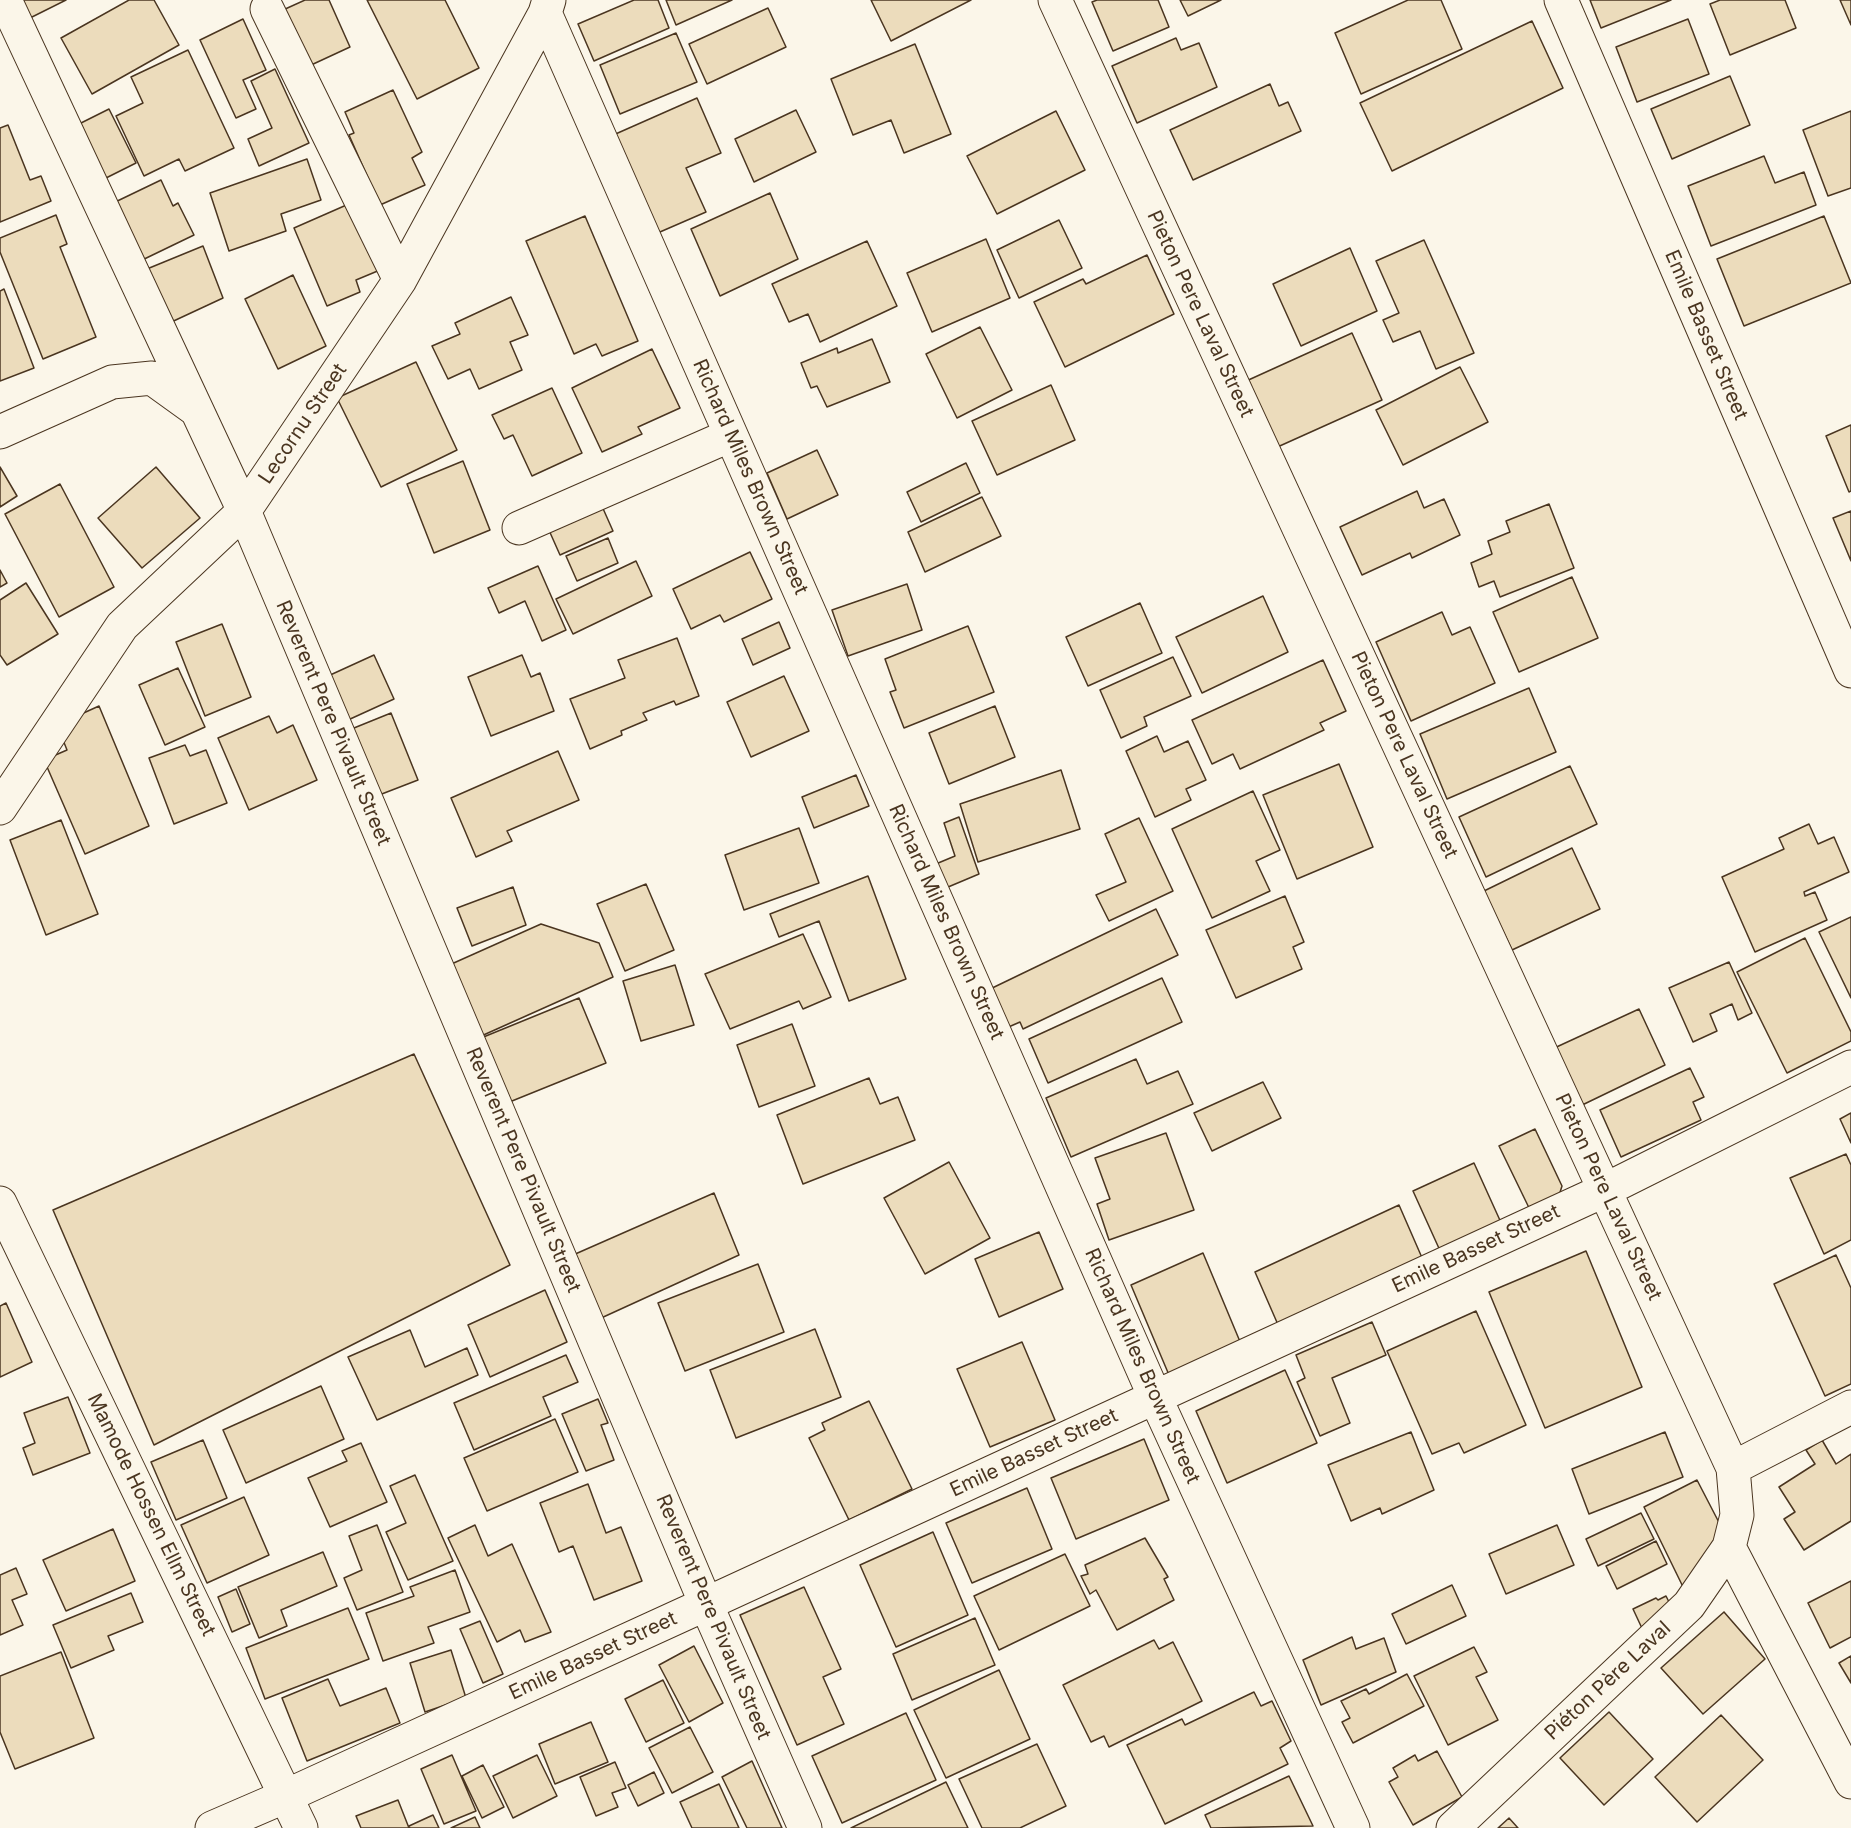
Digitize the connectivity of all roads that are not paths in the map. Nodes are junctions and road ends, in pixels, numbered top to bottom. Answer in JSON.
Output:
{"nodes":[{"id":1,"x":4,"y":0,"type":"edge"},
{"id":2,"x":1054,"y":0,"type":"edge"},
{"id":3,"x":1561,"y":0,"type":"edge"},
{"id":4,"x":267,"y":9,"type":"dead end"},
{"id":5,"x":537,"y":10,"type":"edge"},
{"id":6,"x":400,"y":280,"type":"junction"},
{"id":7,"x":196,"y":410,"type":"junction"},
{"id":8,"x":0,"y":432,"type":"edge"},
{"id":9,"x":731,"y":435,"type":"junction"},
{"id":10,"x":244,"y":511,"type":"junction"},
{"id":11,"x":519,"y":528,"type":"dead end"},
{"id":12,"x":1851,"y":671,"type":"edge"},
{"id":13,"x":0,"y":808,"type":"edge"},
{"id":14,"x":1851,"y":1067,"type":"edge"},
{"id":15,"x":1605,"y":1190,"type":"junction"},
{"id":16,"x":0,"y":1203,"type":"edge"},
{"id":17,"x":1155,"y":1397,"type":"junction"},
{"id":18,"x":1851,"y":1407,"type":"edge"},
{"id":19,"x":1733,"y":1468,"type":"junction"},
{"id":20,"x":1737,"y":1515,"type":"joint"},
{"id":21,"x":1729,"y":1546,"type":"junction"},
{"id":22,"x":706,"y":1604,"type":"junction"},
{"id":23,"x":1851,"y":1782,"type":"edge"},
{"id":24,"x":286,"y":1796,"type":"junction"},
{"id":25,"x":212,"y":1828,"type":"edge"},
{"id":26,"x":301,"y":1828,"type":"edge"},
{"id":27,"x":805,"y":1828,"type":"edge"},
{"id":28,"x":1353,"y":1828,"type":"edge"},
{"id":29,"x":1453,"y":1828,"type":"edge"}],
"edges":[{"from":1,"to":7,"type":"street","name":"Reverent Pere Pivault Street"},
{"from":2,"to":15,"type":"street","name":"Pieton Pere Laval Street"},
{"from":3,"to":12,"type":"street","name":"Emile Basset Street"},
{"from":4,"to":6,"type":"street"},
{"from":5,"to":6,"type":"street","name":"Lecornu Street"},
{"from":5,"to":9,"type":"street","name":"Richard Miles Brown Street"},
{"from":6,"to":10,"type":"street","name":"Lecornu Street"},
{"from":7,"to":8,"type":"street"},
{"from":7,"to":10,"type":"street","name":"Reverent Pere Pivault Street"},
{"from":9,"to":11,"type":"street"},
{"from":9,"to":17,"type":"street","name":"Richard Miles Brown Street"},
{"from":10,"to":13,"type":"street","name":"Lecornu Street"},
{"from":10,"to":22,"type":"street","name":"Reverent Pere Pivault Street"},
{"from":14,"to":15,"type":"street","name":"Emile Basset Street"},
{"from":15,"to":17,"type":"street","name":"Emile Basset Street"},
{"from":15,"to":19,"type":"street","name":"Pieton Pere Laval Street"},
{"from":16,"to":24,"type":"street","name":"Mamode Hossen Ellm Street"},
{"from":17,"to":22,"type":"street","name":"Emile Basset Street"},
{"from":17,"to":28,"type":"street","name":"Richard Miles Brown Street"},
{"from":18,"to":19,"type":"street"},
{"from":19,"to":20,"type":"street","name":"Pieton Pere Laval Street"},
{"from":20,"to":21,"type":"street","name":"Piéton Père Laval"},
{"from":21,"to":23,"type":"street"},
{"from":21,"to":29,"type":"street","name":"Piéton Père Laval"},
{"from":22,"to":24,"type":"street","name":"Emile Basset Street"},
{"from":22,"to":27,"type":"street","name":"Reverent Pere Pivault Street"},
{"from":24,"to":25,"type":"street","name":"Emile Basset Street"},
{"from":24,"to":26,"type":"street","name":"Mamode Hossen Ellm Street"}]}
